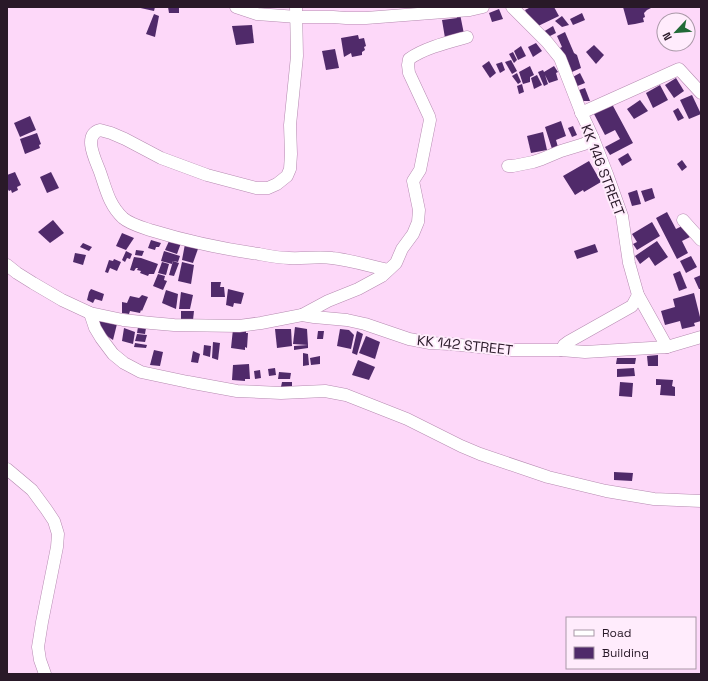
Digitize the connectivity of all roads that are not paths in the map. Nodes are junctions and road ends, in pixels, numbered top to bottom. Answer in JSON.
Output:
{"nodes":[{"id":1,"x":236,"y":7,"type":"edge"},
{"id":2,"x":483,"y":7,"type":"edge"},
{"id":3,"x":515,"y":8,"type":"edge"},
{"id":4,"x":296,"y":12,"type":"edge"},
{"id":5,"x":467,"y":38,"type":"dead end"},
{"id":6,"x":701,"y":93,"type":"edge"},
{"id":7,"x":581,"y":113,"type":"junction"},
{"id":8,"x":593,"y":138,"type":"junction"},
{"id":9,"x":508,"y":166,"type":"dead end"},
{"id":10,"x":683,"y":220,"type":"dead end"},
{"id":11,"x":701,"y":240,"type":"edge"},
{"id":12,"x":7,"y":264,"type":"edge"},
{"id":13,"x":388,"y":270,"type":"junction"},
{"id":14,"x":638,"y":295,"type":"junction"},
{"id":15,"x":90,"y":313,"type":"junction"},
{"id":16,"x":302,"y":315,"type":"junction"},
{"id":17,"x":701,"y":337,"type":"edge"},
{"id":18,"x":666,"y":347,"type":"junction"},
{"id":19,"x":561,"y":350,"type":"junction"},
{"id":20,"x":7,"y":469,"type":"edge"},
{"id":21,"x":701,"y":501,"type":"edge"},
{"id":22,"x":45,"y":674,"type":"edge"}],
"edges":[{"from":1,"to":4,"type":"street"},
{"from":2,"to":4,"type":"street"},
{"from":3,"to":7,"type":"street","name":"KK 146 STREET"},
{"from":4,"to":13,"type":"street"},
{"from":5,"to":13,"type":"street"},
{"from":6,"to":7,"type":"street"},
{"from":7,"to":8,"type":"street","name":"KK 146 STREET"},
{"from":8,"to":9,"type":"street"},
{"from":8,"to":14,"type":"street","name":"KK 146 STREET"},
{"from":10,"to":11,"type":"street"},
{"from":12,"to":15,"type":"street","name":"KK 142 STREET"},
{"from":13,"to":16,"type":"street"},
{"from":14,"to":18,"type":"street","name":"KK 146 STREET"},
{"from":14,"to":19,"type":"street"},
{"from":15,"to":16,"type":"street","name":"KK 142 STREET"},
{"from":15,"to":21,"type":"street"},
{"from":16,"to":19,"type":"street","name":"KK 142 STREET"},
{"from":17,"to":18,"type":"street","name":"KK 142 STREET"},
{"from":18,"to":19,"type":"street","name":"KK 142 STREET"},
{"from":20,"to":22,"type":"street"}]}
